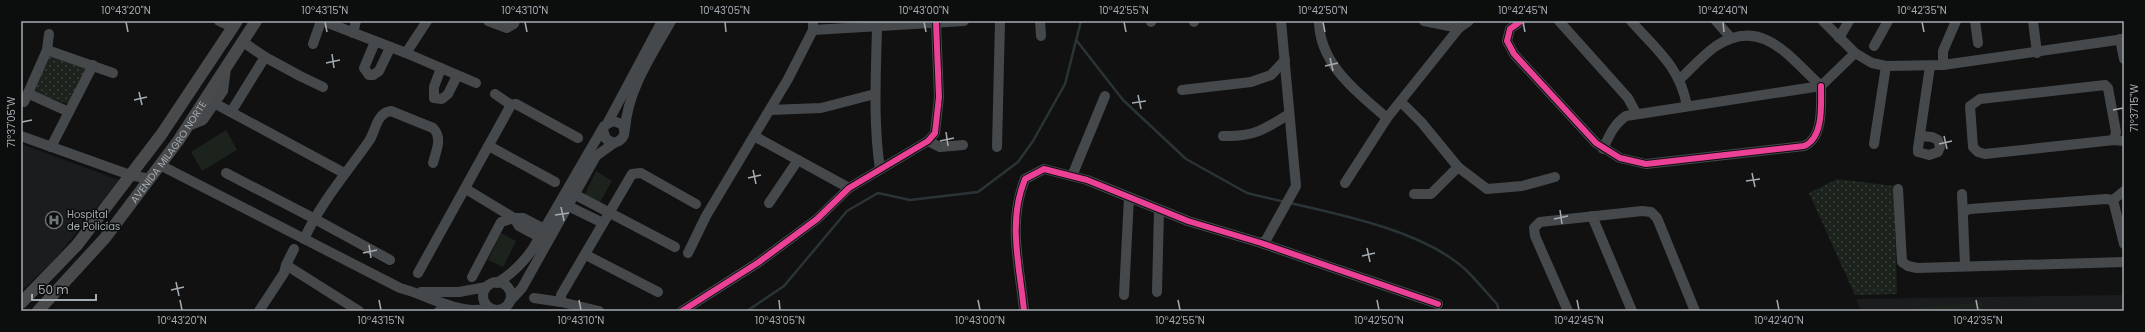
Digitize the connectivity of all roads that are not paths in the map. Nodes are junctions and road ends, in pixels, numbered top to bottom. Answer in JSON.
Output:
{"nodes":[{"id":1,"x":219,"y":21,"type":"edge"},
{"id":2,"x":256,"y":21,"type":"edge"},
{"id":3,"x":356,"y":21,"type":"edge"},
{"id":4,"x":427,"y":21,"type":"edge"},
{"id":5,"x":488,"y":21,"type":"edge"},
{"id":6,"x":514,"y":21,"type":"edge"},
{"id":7,"x":662,"y":21,"type":"edge"},
{"id":8,"x":671,"y":21,"type":"edge"},
{"id":9,"x":964,"y":21,"type":"edge"},
{"id":10,"x":1000,"y":21,"type":"edge"},
{"id":11,"x":1040,"y":21,"type":"edge"},
{"id":12,"x":1281,"y":21,"type":"edge"},
{"id":13,"x":1319,"y":21,"type":"edge"},
{"id":14,"x":1427,"y":21,"type":"edge"},
{"id":15,"x":1469,"y":21,"type":"edge"},
{"id":16,"x":1521,"y":21,"type":"edge"},
{"id":17,"x":1559,"y":21,"type":"edge"},
{"id":18,"x":1630,"y":21,"type":"edge"},
{"id":19,"x":1716,"y":21,"type":"edge"},
{"id":20,"x":1823,"y":21,"type":"edge"},
{"id":21,"x":1849,"y":21,"type":"edge"},
{"id":22,"x":1888,"y":21,"type":"edge"},
{"id":23,"x":1956,"y":21,"type":"edge"},
{"id":24,"x":1975,"y":21,"type":"edge"},
{"id":25,"x":2033,"y":21,"type":"edge"},
{"id":26,"x":327,"y":22,"type":"edge"},
{"id":27,"x":936,"y":23,"type":"junction"},
{"id":28,"x":234,"y":24,"type":"edge"},
{"id":29,"x":813,"y":25,"type":"edge"},
{"id":30,"x":877,"y":27,"type":"junction"},
{"id":31,"x":1459,"y":28,"type":"junction"},
{"id":32,"x":353,"y":33,"type":"junction"},
{"id":33,"x":49,"y":34,"type":"dead end"},
{"id":34,"x":1041,"y":36,"type":"dead end"},
{"id":35,"x":1732,"y":38,"type":"junction"},
{"id":36,"x":1839,"y":38,"type":"junction"},
{"id":37,"x":2122,"y":39,"type":"edge"},
{"id":38,"x":243,"y":42,"type":"junction"},
{"id":39,"x":375,"y":42,"type":"junction"},
{"id":40,"x":1978,"y":43,"type":"dead end"},
{"id":41,"x":313,"y":44,"type":"dead end"},
{"id":42,"x":1874,"y":46,"type":"dead end"},
{"id":43,"x":390,"y":48,"type":"junction"},
{"id":44,"x":47,"y":50,"type":"junction"},
{"id":45,"x":406,"y":53,"type":"junction"},
{"id":46,"x":1855,"y":53,"type":"junction"},
{"id":47,"x":2037,"y":53,"type":"junction"},
{"id":48,"x":265,"y":57,"type":"junction"},
{"id":49,"x":2124,"y":59,"type":"edge"},
{"id":50,"x":1285,"y":60,"type":"junction"},
{"id":51,"x":93,"y":65,"type":"junction"},
{"id":52,"x":1943,"y":65,"type":"junction"},
{"id":53,"x":1886,"y":66,"type":"junction"},
{"id":54,"x":1930,"y":66,"type":"junction"},
{"id":55,"x":226,"y":67,"type":"junction"},
{"id":56,"x":441,"y":68,"type":"junction"},
{"id":57,"x":113,"y":73,"type":"dead end"},
{"id":58,"x":457,"y":76,"type":"junction"},
{"id":59,"x":1680,"y":79,"type":"junction"},
{"id":60,"x":476,"y":83,"type":"dead end"},
{"id":61,"x":1821,"y":86,"type":"junction"},
{"id":62,"x":323,"y":87,"type":"dead end"},
{"id":63,"x":1182,"y":90,"type":"dead end"},
{"id":64,"x":495,"y":94,"type":"dead end"},
{"id":65,"x":875,"y":94,"type":"junction"},
{"id":66,"x":1105,"y":96,"type":"dead end"},
{"id":67,"x":1401,"y":102,"type":"junction"},
{"id":68,"x":214,"y":103,"type":"junction"},
{"id":69,"x":511,"y":105,"type":"junction"},
{"id":70,"x":1687,"y":106,"type":"junction"},
{"id":71,"x":770,"y":110,"type":"junction"},
{"id":72,"x":69,"y":112,"type":"junction"},
{"id":73,"x":231,"y":112,"type":"junction"},
{"id":74,"x":1636,"y":113,"type":"junction"},
{"id":75,"x":1288,"y":114,"type":"junction"},
{"id":76,"x":1387,"y":118,"type":"junction"},
{"id":77,"x":188,"y":126,"type":"junction"},
{"id":78,"x":605,"y":126,"type":"junction"},
{"id":79,"x":625,"y":129,"type":"junction"},
{"id":80,"x":21,"y":136,"type":"edge"},
{"id":81,"x":754,"y":136,"type":"junction"},
{"id":82,"x":1222,"y":136,"type":"dead end"},
{"id":83,"x":1920,"y":136,"type":"dead end"},
{"id":84,"x":2119,"y":136,"type":"edge"},
{"id":85,"x":578,"y":138,"type":"dead end"},
{"id":86,"x":928,"y":141,"type":"junction"},
{"id":87,"x":614,"y":143,"type":"junction"},
{"id":88,"x":1874,"y":144,"type":"dead end"},
{"id":89,"x":963,"y":145,"type":"dead end"},
{"id":90,"x":489,"y":146,"type":"junction"},
{"id":91,"x":51,"y":147,"type":"junction"},
{"id":92,"x":998,"y":147,"type":"dead end"},
{"id":93,"x":1603,"y":149,"type":"junction"},
{"id":94,"x":798,"y":160,"type":"junction"},
{"id":95,"x":433,"y":163,"type":"dead end"},
{"id":96,"x":160,"y":165,"type":"junction"},
{"id":97,"x":1458,"y":167,"type":"junction"},
{"id":98,"x":880,"y":169,"type":"junction"},
{"id":99,"x":226,"y":173,"type":"dead end"},
{"id":100,"x":344,"y":173,"type":"junction"},
{"id":101,"x":130,"y":175,"type":"junction"},
{"id":102,"x":1072,"y":176,"type":"junction"},
{"id":103,"x":1555,"y":177,"type":"dead end"},
{"id":104,"x":150,"y":179,"type":"junction"},
{"id":105,"x":555,"y":182,"type":"dead end"},
{"id":106,"x":1345,"y":183,"type":"dead end"},
{"id":107,"x":849,"y":188,"type":"junction"},
{"id":108,"x":466,"y":189,"type":"junction"},
{"id":109,"x":1898,"y":189,"type":"dead end"},
{"id":110,"x":2124,"y":191,"type":"edge"},
{"id":111,"x":572,"y":193,"type":"junction"},
{"id":112,"x":1414,"y":194,"type":"dead end"},
{"id":113,"x":1962,"y":194,"type":"dead end"},
{"id":114,"x":1129,"y":197,"type":"junction"},
{"id":115,"x":2113,"y":200,"type":"junction"},
{"id":116,"x":769,"y":203,"type":"dead end"},
{"id":117,"x":565,"y":204,"type":"junction"},
{"id":118,"x":696,"y":204,"type":"dead end"},
{"id":119,"x":1159,"y":210,"type":"junction"},
{"id":120,"x":609,"y":211,"type":"junction"},
{"id":121,"x":1963,"y":212,"type":"junction"},
{"id":122,"x":1592,"y":216,"type":"junction"},
{"id":123,"x":313,"y":218,"type":"junction"},
{"id":124,"x":514,"y":218,"type":"junction"},
{"id":125,"x":603,"y":222,"type":"junction"},
{"id":126,"x":547,"y":236,"type":"junction"},
{"id":127,"x":304,"y":239,"type":"junction"},
{"id":128,"x":1261,"y":243,"type":"junction"},
{"id":129,"x":2124,"y":244,"type":"edge"},
{"id":130,"x":674,"y":247,"type":"dead end"},
{"id":131,"x":294,"y":249,"type":"dead end"},
{"id":132,"x":688,"y":253,"type":"dead end"},
{"id":133,"x":586,"y":255,"type":"junction"},
{"id":134,"x":390,"y":260,"type":"dead end"},
{"id":135,"x":2124,"y":262,"type":"edge"},
{"id":136,"x":286,"y":265,"type":"junction"},
{"id":137,"x":1965,"y":265,"type":"junction"},
{"id":138,"x":418,"y":273,"type":"dead end"},
{"id":139,"x":472,"y":277,"type":"dead end"},
{"id":140,"x":497,"y":283,"type":"junction"},
{"id":141,"x":486,"y":287,"type":"junction"},
{"id":142,"x":658,"y":292,"type":"dead end"},
{"id":143,"x":1157,"y":292,"type":"dead end"},
{"id":144,"x":419,"y":293,"type":"junction"},
{"id":145,"x":1124,"y":295,"type":"dead end"},
{"id":146,"x":534,"y":298,"type":"dead end"},
{"id":147,"x":510,"y":301,"type":"junction"},
{"id":148,"x":561,"y":302,"type":"junction"},
{"id":149,"x":21,"y":303,"type":"edge"},
{"id":150,"x":1438,"y":304,"type":"dead end"},
{"id":151,"x":258,"y":309,"type":"edge"},
{"id":152,"x":491,"y":309,"type":"junction"},
{"id":153,"x":38,"y":311,"type":"edge"},
{"id":154,"x":359,"y":311,"type":"edge"},
{"id":155,"x":439,"y":311,"type":"edge"},
{"id":156,"x":443,"y":311,"type":"edge"},
{"id":157,"x":599,"y":311,"type":"edge"},
{"id":158,"x":682,"y":311,"type":"edge"},
{"id":159,"x":1024,"y":311,"type":"edge"},
{"id":160,"x":1568,"y":311,"type":"edge"},
{"id":161,"x":1632,"y":311,"type":"edge"},
{"id":162,"x":1695,"y":311,"type":"edge"}],
"edges":[{"from":1,"to":28,"type":"street"},
{"from":2,"to":38,"type":"main road","name":"AVENIDA MILAGRO NORTE"},
{"from":3,"to":32,"type":"street"},
{"from":4,"to":45,"type":"street"},
{"from":5,"to":6,"type":"street"},
{"from":7,"to":78,"type":"street"},
{"from":8,"to":79,"type":"street"},
{"from":9,"to":27,"type":"street"},
{"from":10,"to":92,"type":"street"},
{"from":11,"to":34,"type":"street"},
{"from":12,"to":50,"type":"street"},
{"from":13,"to":76,"type":"street"},
{"from":14,"to":31,"type":"street"},
{"from":15,"to":31,"type":"street"},
{"from":16,"to":93,"type":"street"},
{"from":17,"to":74,"type":"street"},
{"from":18,"to":59,"type":"street"},
{"from":19,"to":35,"type":"street"},
{"from":20,"to":36,"type":"street"},
{"from":21,"to":36,"type":"street"},
{"from":22,"to":42,"type":"street"},
{"from":23,"to":52,"type":"street"},
{"from":24,"to":40,"type":"street"},
{"from":25,"to":47,"type":"street"},
{"from":26,"to":32,"type":"street"},
{"from":26,"to":41,"type":"street"},
{"from":27,"to":30,"type":"street"},
{"from":27,"to":86,"type":"street"},
{"from":28,"to":101,"type":"main road","name":"AVENIDA MILAGRO NORTE"},
{"from":29,"to":30,"type":"street"},
{"from":29,"to":71,"type":"street"},
{"from":30,"to":65,"type":"street"},
{"from":31,"to":67,"type":"street"},
{"from":32,"to":39,"type":"street"},
{"from":33,"to":44,"type":"street"},
{"from":35,"to":59,"type":"street"},
{"from":35,"to":61,"type":"street"},
{"from":36,"to":46,"type":"street"},
{"from":37,"to":47,"type":"street"},
{"from":37,"to":49,"type":"street"},
{"from":38,"to":48,"type":"street"},
{"from":38,"to":55,"type":"main road","name":"AVENIDA MILAGRO NORTE"},
{"from":39,"to":43,"type":"street"},
{"from":39,"to":43,"type":"street"},
{"from":43,"to":45,"type":"street"},
{"from":44,"to":51,"type":"street"},
{"from":44,"to":72,"type":"street"},
{"from":45,"to":56,"type":"street"},
{"from":46,"to":53,"type":"street"},
{"from":46,"to":61,"type":"street"},
{"from":47,"to":52,"type":"street"},
{"from":48,"to":62,"type":"street"},
{"from":48,"to":73,"type":"street"},
{"from":50,"to":63,"type":"street"},
{"from":50,"to":75,"type":"street"},
{"from":51,"to":57,"type":"street"},
{"from":51,"to":72,"type":"street"},
{"from":52,"to":54,"type":"street"},
{"from":53,"to":54,"type":"street"},
{"from":53,"to":88,"type":"street"},
{"from":54,"to":83,"type":"street"},
{"from":55,"to":68,"type":"street"},
{"from":55,"to":77,"type":"main road","name":"AVENIDA MILAGRO NORTE"},
{"from":56,"to":58,"type":"street"},
{"from":56,"to":58,"type":"street"},
{"from":58,"to":60,"type":"street"},
{"from":59,"to":70,"type":"street"},
{"from":61,"to":70,"type":"street"},
{"from":61,"to":93,"type":"street"},
{"from":64,"to":69,"type":"street"},
{"from":65,"to":71,"type":"street"},
{"from":65,"to":98,"type":"street"},
{"from":66,"to":102,"type":"street"},
{"from":67,"to":76,"type":"street"},
{"from":67,"to":97,"type":"street"},
{"from":68,"to":73,"type":"street"},
{"from":68,"to":77,"type":"street"},
{"from":69,"to":85,"type":"street"},
{"from":69,"to":90,"type":"street"},
{"from":70,"to":74,"type":"street"},
{"from":71,"to":81,"type":"street"},
{"from":72,"to":91,"type":"street"},
{"from":73,"to":100,"type":"street"},
{"from":74,"to":93,"type":"street"},
{"from":75,"to":82,"type":"street"},
{"from":75,"to":128,"type":"street"},
{"from":76,"to":106,"type":"street"},
{"from":77,"to":96,"type":"main road","name":"AVENIDA MILAGRO NORTE"},
{"from":78,"to":79,"type":"street"},
{"from":78,"to":87,"type":"street"},
{"from":78,"to":111,"type":"street"},
{"from":79,"to":87,"type":"street"},
{"from":80,"to":91,"type":"street"},
{"from":81,"to":94,"type":"street"},
{"from":81,"to":132,"type":"street"},
{"from":84,"to":84,"type":"street"},
{"from":86,"to":89,"type":"street"},
{"from":86,"to":98,"type":"street"},
{"from":87,"to":111,"type":"street"},
{"from":90,"to":105,"type":"street"},
{"from":90,"to":108,"type":"street"},
{"from":91,"to":101,"type":"street"},
{"from":94,"to":107,"type":"street"},
{"from":94,"to":116,"type":"street"},
{"from":95,"to":100,"type":"street"},
{"from":96,"to":104,"type":"main road","name":"AVENIDA MILAGRO NORTE"},
{"from":96,"to":127,"type":"street"},
{"from":97,"to":103,"type":"street"},
{"from":97,"to":112,"type":"street"},
{"from":98,"to":107,"type":"street"},
{"from":99,"to":123,"type":"street"},
{"from":100,"to":123,"type":"street"},
{"from":101,"to":104,"type":"street"},
{"from":101,"to":149,"type":"main road","name":"AVENIDA MILAGRO NORTE"},
{"from":102,"to":114,"type":"street"},
{"from":102,"to":159,"type":"street"},
{"from":104,"to":153,"type":"main road","name":"AVENIDA MILAGRO NORTE"},
{"from":107,"to":158,"type":"street"},
{"from":108,"to":124,"type":"street"},
{"from":108,"to":138,"type":"street"},
{"from":109,"to":137,"type":"street"},
{"from":110,"to":115,"type":"street"},
{"from":111,"to":117,"type":"street"},
{"from":111,"to":120,"type":"street"},
{"from":113,"to":121,"type":"street"},
{"from":114,"to":119,"type":"street"},
{"from":114,"to":145,"type":"street"},
{"from":115,"to":121,"type":"street"},
{"from":115,"to":129,"type":"street"},
{"from":117,"to":125,"type":"street"},
{"from":117,"to":126,"type":"street"},
{"from":118,"to":120,"type":"street"},
{"from":119,"to":128,"type":"street"},
{"from":119,"to":143,"type":"street"},
{"from":120,"to":125,"type":"street"},
{"from":120,"to":130,"type":"street"},
{"from":121,"to":137,"type":"street"},
{"from":122,"to":160,"type":"street"},
{"from":122,"to":161,"type":"street"},
{"from":122,"to":162,"type":"street"},
{"from":123,"to":127,"type":"street"},
{"from":123,"to":134,"type":"street"},
{"from":124,"to":126,"type":"street"},
{"from":124,"to":139,"type":"street"},
{"from":125,"to":133,"type":"street"},
{"from":126,"to":140,"type":"street"},
{"from":126,"to":147,"type":"street"},
{"from":127,"to":144,"type":"street"},
{"from":128,"to":150,"type":"street"},
{"from":131,"to":136,"type":"street"},
{"from":133,"to":142,"type":"street"},
{"from":133,"to":148,"type":"street"},
{"from":135,"to":137,"type":"street"},
{"from":136,"to":151,"type":"street"},
{"from":136,"to":154,"type":"street"},
{"from":140,"to":141,"type":"street"},
{"from":140,"to":147,"type":"street"},
{"from":141,"to":144,"type":"street"},
{"from":141,"to":152,"type":"street"},
{"from":144,"to":152,"type":"street"},
{"from":146,"to":148,"type":"street"},
{"from":147,"to":152,"type":"street"},
{"from":148,"to":157,"type":"street"},
{"from":155,"to":156,"type":"street"}]}
